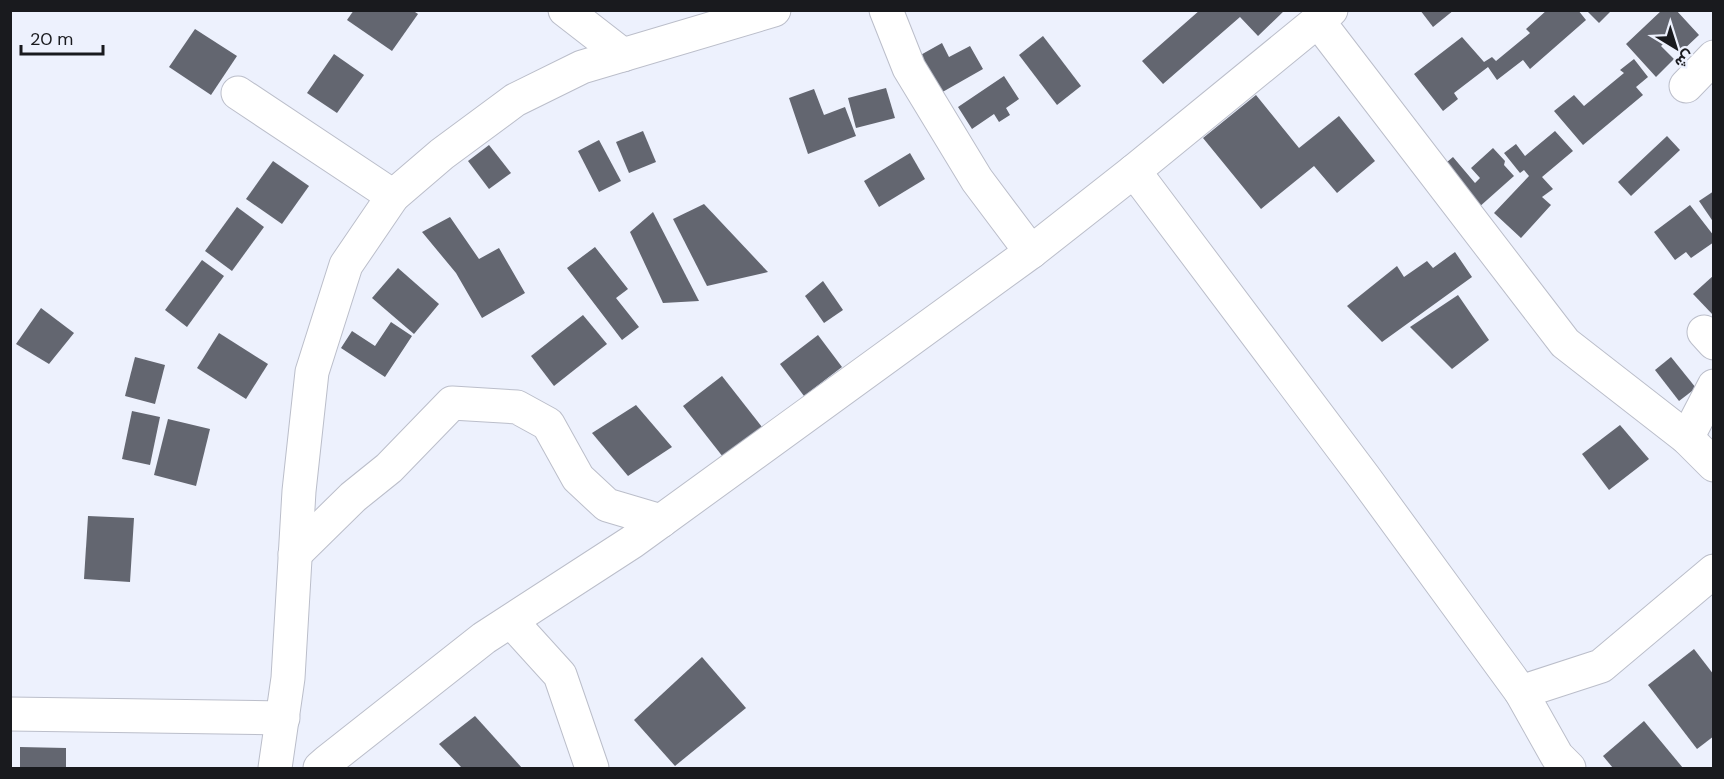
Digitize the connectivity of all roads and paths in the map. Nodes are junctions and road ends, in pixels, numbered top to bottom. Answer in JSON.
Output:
{"nodes":[{"id":1,"x":566,"y":10,"type":"edge"},
{"id":2,"x":774,"y":10,"type":"edge"},
{"id":3,"x":886,"y":10,"type":"edge"},
{"id":4,"x":1325,"y":16,"type":"edge"},
{"id":5,"x":623,"y":55,"type":"junction"},
{"id":6,"x":1713,"y":57,"type":"edge"},
{"id":7,"x":1686,"y":86,"type":"dead end"},
{"id":8,"x":238,"y":93,"type":"dead end"},
{"id":9,"x":1134,"y":171,"type":"junction"},
{"id":10,"x":393,"y":196,"type":"junction"},
{"id":11,"x":1031,"y":252,"type":"junction"},
{"id":12,"x":1713,"y":386,"type":"edge"},
{"id":13,"x":1688,"y":438,"type":"junction"},
{"id":14,"x":1713,"y":465,"type":"edge"},
{"id":15,"x":661,"y":521,"type":"junction"},
{"id":16,"x":295,"y":555,"type":"junction"},
{"id":17,"x":1713,"y":571,"type":"edge"},
{"id":18,"x":511,"y":621,"type":"junction"},
{"id":19,"x":1521,"y":692,"type":"junction"},
{"id":20,"x":10,"y":714,"type":"edge"},
{"id":21,"x":283,"y":718,"type":"junction"},
{"id":22,"x":275,"y":768,"type":"edge"},
{"id":23,"x":320,"y":768,"type":"edge"},
{"id":24,"x":592,"y":768,"type":"edge"},
{"id":25,"x":1569,"y":768,"type":"edge"}],
"edges":[{"from":1,"to":5,"type":"street"},
{"from":2,"to":5,"type":"street"},
{"from":3,"to":11,"type":"street"},
{"from":4,"to":9,"type":"street"},
{"from":4,"to":13,"type":"street"},
{"from":5,"to":10,"type":"street"},
{"from":6,"to":7,"type":"street"},
{"from":8,"to":10,"type":"street"},
{"from":9,"to":11,"type":"street"},
{"from":9,"to":19,"type":"street"},
{"from":10,"to":16,"type":"street"},
{"from":11,"to":15,"type":"street"},
{"from":12,"to":13,"type":"street"},
{"from":13,"to":14,"type":"street"},
{"from":15,"to":16,"type":"street"},
{"from":15,"to":18,"type":"street"},
{"from":16,"to":21,"type":"street"},
{"from":17,"to":19,"type":"street"},
{"from":18,"to":23,"type":"street"},
{"from":18,"to":24,"type":"street"},
{"from":19,"to":25,"type":"street"},
{"from":20,"to":21,"type":"street"},
{"from":21,"to":22,"type":"street"}]}
